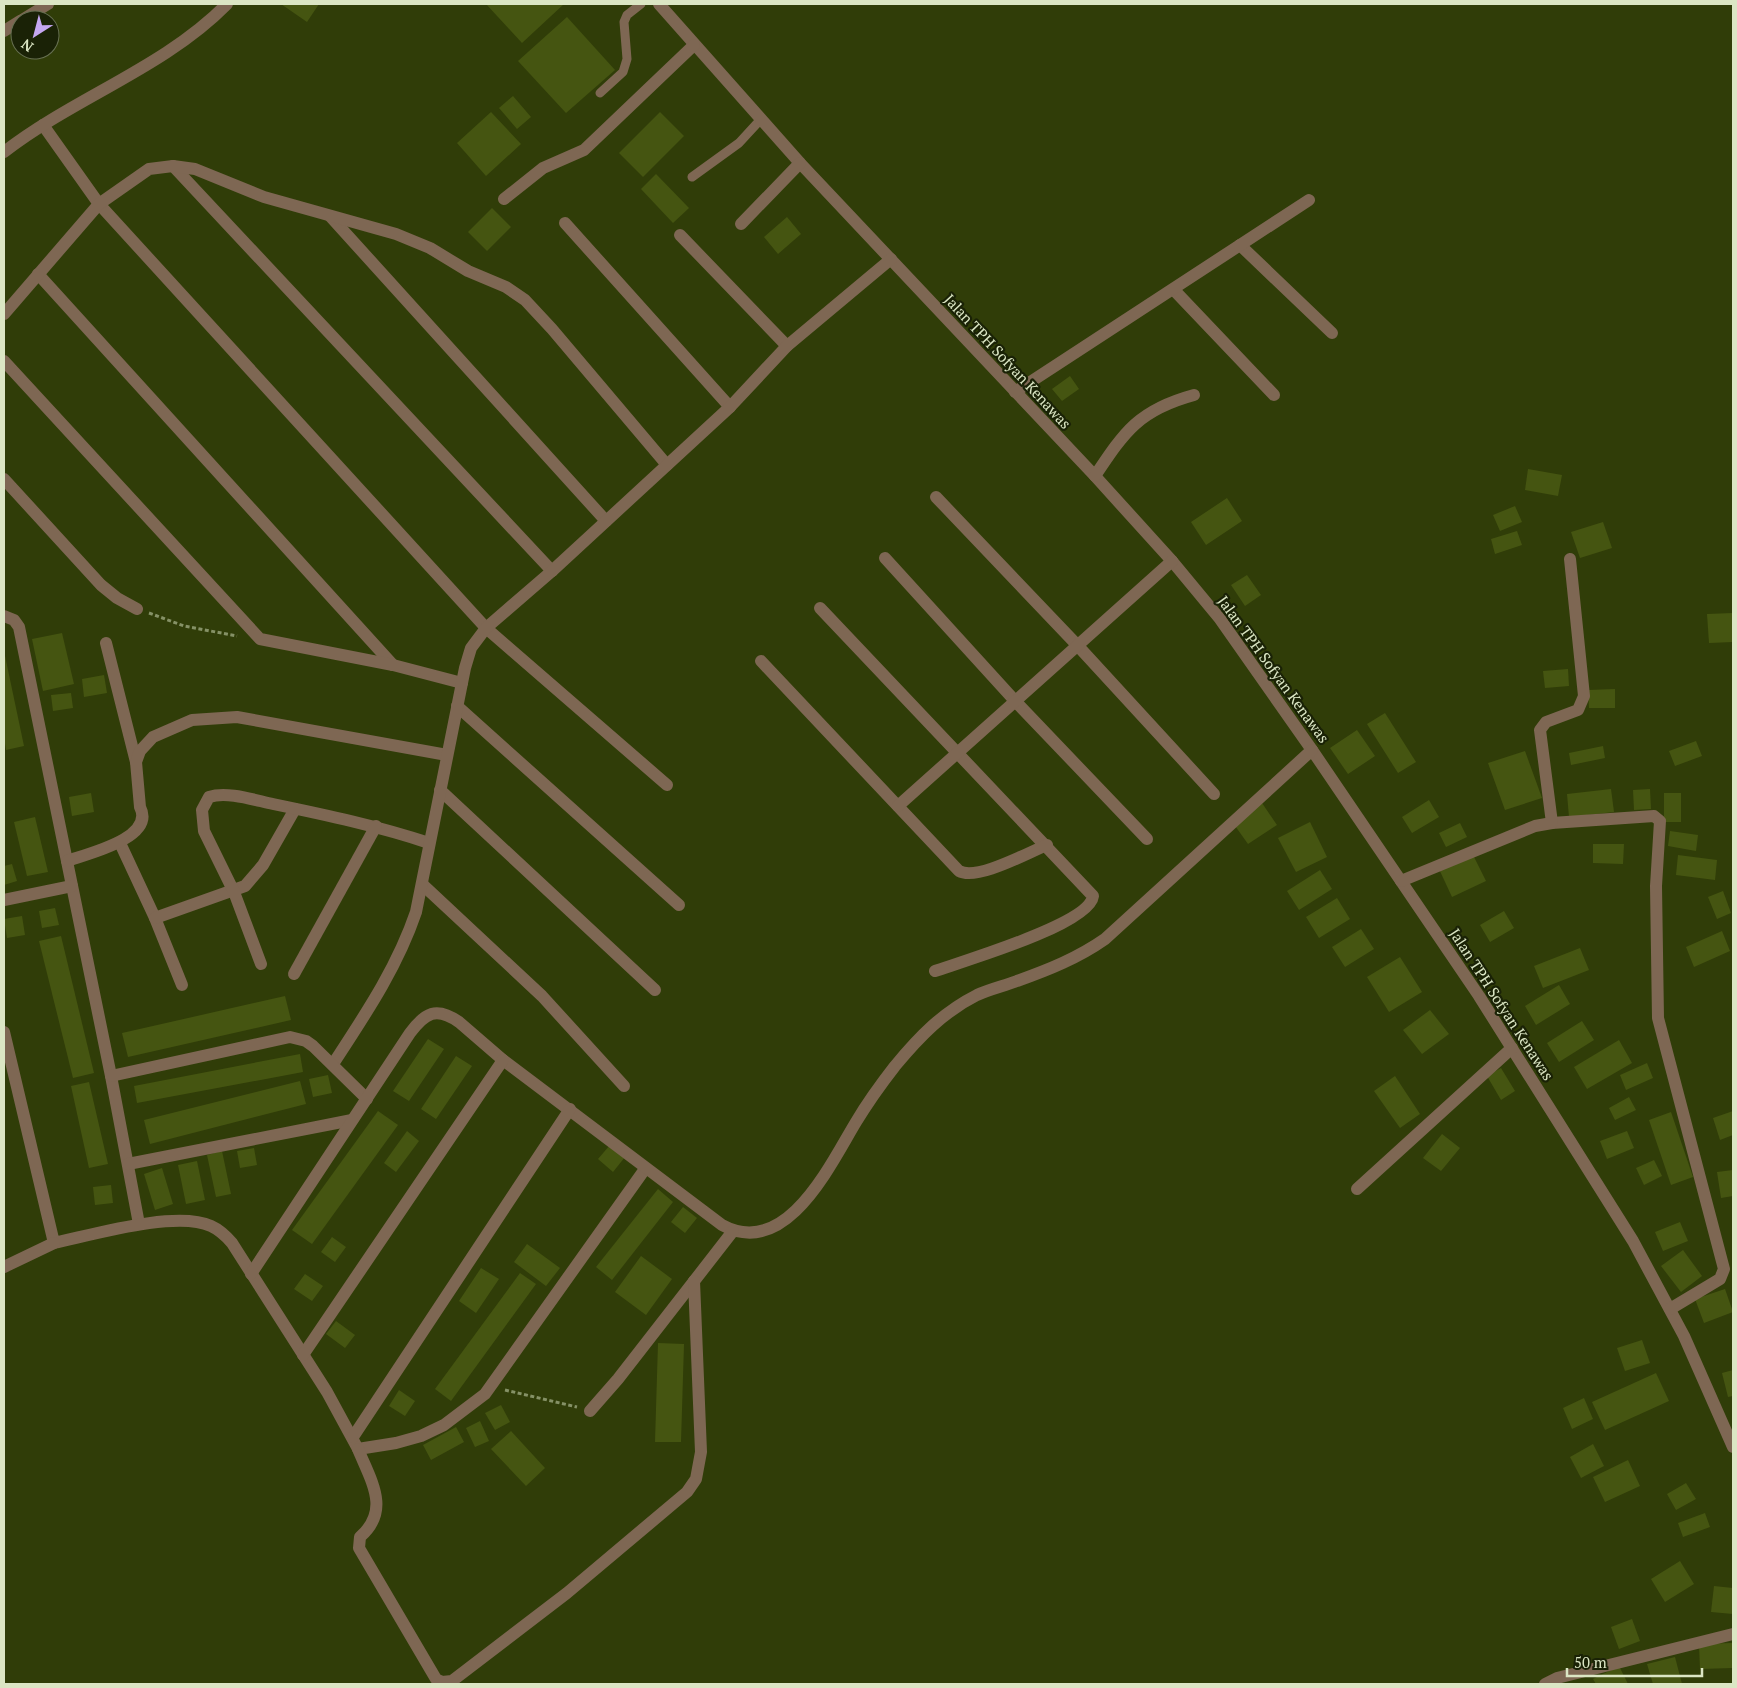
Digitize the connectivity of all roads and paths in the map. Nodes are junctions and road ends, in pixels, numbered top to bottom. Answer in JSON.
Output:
{"nodes":[{"id":1,"x":227,"y":4,"type":"edge"},
{"id":2,"x":641,"y":4,"type":"edge"},
{"id":3,"x":659,"y":4,"type":"edge"},
{"id":4,"x":694,"y":44,"type":"junction"},
{"id":5,"x":600,"y":93,"type":"dead end"},
{"id":6,"x":761,"y":120,"type":"junction"},
{"id":7,"x":43,"y":125,"type":"junction"},
{"id":8,"x":4,"y":152,"type":"edge"},
{"id":9,"x":800,"y":163,"type":"junction"},
{"id":10,"x":173,"y":166,"type":"junction"},
{"id":11,"x":692,"y":177,"type":"dead end"},
{"id":12,"x":504,"y":199,"type":"dead end"},
{"id":13,"x":1309,"y":200,"type":"dead end"},
{"id":14,"x":99,"y":204,"type":"junction"},
{"id":15,"x":330,"y":216,"type":"junction"},
{"id":16,"x":566,"y":223,"type":"dead end"},
{"id":17,"x":741,"y":224,"type":"dead end"},
{"id":18,"x":680,"y":235,"type":"dead end"},
{"id":19,"x":1240,"y":246,"type":"junction"},
{"id":20,"x":891,"y":259,"type":"junction"},
{"id":21,"x":38,"y":274,"type":"junction"},
{"id":22,"x":1174,"y":290,"type":"junction"},
{"id":23,"x":4,"y":314,"type":"edge"},
{"id":24,"x":1332,"y":333,"type":"dead end"},
{"id":25,"x":788,"y":346,"type":"junction"},
{"id":26,"x":4,"y":361,"type":"edge"},
{"id":27,"x":1015,"y":392,"type":"junction"},
{"id":28,"x":1194,"y":395,"type":"dead end"},
{"id":29,"x":1274,"y":395,"type":"dead end"},
{"id":30,"x":730,"y":407,"type":"junction"},
{"id":31,"x":667,"y":465,"type":"junction"},
{"id":32,"x":1095,"y":476,"type":"junction"},
{"id":33,"x":4,"y":479,"type":"edge"},
{"id":34,"x":936,"y":497,"type":"dead end"},
{"id":35,"x":606,"y":521,"type":"junction"},
{"id":36,"x":885,"y":558,"type":"dead end"},
{"id":37,"x":1570,"y":558,"type":"dead end"},
{"id":38,"x":1172,"y":561,"type":"junction"},
{"id":39,"x":552,"y":571,"type":"junction"},
{"id":40,"x":820,"y":608,"type":"dead end"},
{"id":41,"x":137,"y":609,"type":"joint"},
{"id":42,"x":4,"y":616,"type":"edge"},
{"id":43,"x":486,"y":628,"type":"junction"},
{"id":44,"x":260,"y":639,"type":"junction"},
{"id":45,"x":106,"y":643,"type":"dead end"},
{"id":46,"x":1078,"y":646,"type":"junction"},
{"id":47,"x":761,"y":661,"type":"dead end"},
{"id":48,"x":393,"y":665,"type":"junction"},
{"id":49,"x":462,"y":683,"type":"junction"},
{"id":50,"x":1016,"y":702,"type":"junction"},
{"id":51,"x":457,"y":706,"type":"junction"},
{"id":52,"x":1312,"y":750,"type":"junction"},
{"id":53,"x":958,"y":753,"type":"junction"},
{"id":54,"x":447,"y":755,"type":"junction"},
{"id":55,"x":136,"y":762,"type":"junction"},
{"id":56,"x":667,"y":785,"type":"dead end"},
{"id":57,"x":440,"y":790,"type":"junction"},
{"id":58,"x":1214,"y":794,"type":"dead end"},
{"id":59,"x":898,"y":806,"type":"junction"},
{"id":60,"x":295,"y":809,"type":"junction"},
{"id":61,"x":1552,"y":823,"type":"junction"},
{"id":62,"x":376,"y":826,"type":"junction"},
{"id":63,"x":1147,"y":840,"type":"dead end"},
{"id":64,"x":120,"y":843,"type":"junction"},
{"id":65,"x":429,"y":843,"type":"junction"},
{"id":66,"x":1047,"y":845,"type":"junction"},
{"id":67,"x":67,"y":861,"type":"junction"},
{"id":68,"x":1401,"y":881,"type":"junction"},
{"id":69,"x":423,"y":885,"type":"junction"},
{"id":70,"x":72,"y":886,"type":"junction"},
{"id":71,"x":234,"y":892,"type":"junction"},
{"id":72,"x":4,"y":900,"type":"edge"},
{"id":73,"x":679,"y":905,"type":"dead end"},
{"id":74,"x":155,"y":918,"type":"junction"},
{"id":75,"x":261,"y":964,"type":"dead end"},
{"id":76,"x":936,"y":971,"type":"dead end"},
{"id":77,"x":294,"y":974,"type":"dead end"},
{"id":78,"x":182,"y":985,"type":"dead end"},
{"id":79,"x":655,"y":990,"type":"dead end"},
{"id":80,"x":4,"y":1032,"type":"edge"},
{"id":81,"x":1512,"y":1048,"type":"junction"},
{"id":82,"x":503,"y":1060,"type":"junction"},
{"id":83,"x":333,"y":1064,"type":"junction"},
{"id":84,"x":111,"y":1076,"type":"junction"},
{"id":85,"x":624,"y":1086,"type":"dead end"},
{"id":86,"x":367,"y":1099,"type":"junction"},
{"id":87,"x":570,"y":1110,"type":"junction"},
{"id":88,"x":352,"y":1120,"type":"junction"},
{"id":89,"x":128,"y":1164,"type":"junction"},
{"id":90,"x":645,"y":1169,"type":"junction"},
{"id":91,"x":1357,"y":1188,"type":"dead end"},
{"id":92,"x":139,"y":1224,"type":"junction"},
{"id":93,"x":733,"y":1231,"type":"junction"},
{"id":94,"x":54,"y":1244,"type":"junction"},
{"id":95,"x":4,"y":1267,"type":"edge"},
{"id":96,"x":251,"y":1274,"type":"junction"},
{"id":97,"x":694,"y":1281,"type":"junction"},
{"id":98,"x":1670,"y":1310,"type":"junction"},
{"id":99,"x":303,"y":1355,"type":"junction"},
{"id":100,"x":485,"y":1394,"type":"junction"},
{"id":101,"x":590,"y":1411,"type":"joint"},
{"id":102,"x":353,"y":1437,"type":"junction"},
{"id":103,"x":1733,"y":1444,"type":"edge"},
{"id":104,"x":358,"y":1450,"type":"junction"},
{"id":105,"x":1733,"y":1634,"type":"edge"},
{"id":106,"x":1545,"y":1684,"type":"edge"}],
"edges":[{"from":1,"to":7,"type":"street"},
{"from":2,"to":5,"type":"lane"},
{"from":3,"to":4,"type":"street","name":"Jalan TPH Sofyan Kenawas"},
{"from":4,"to":6,"type":"street","name":"Jalan TPH Sofyan Kenawas"},
{"from":4,"to":12,"type":"street"},
{"from":6,"to":9,"type":"street","name":"Jalan TPH Sofyan Kenawas"},
{"from":6,"to":11,"type":"lane"},
{"from":7,"to":8,"type":"street"},
{"from":7,"to":14,"type":"street"},
{"from":9,"to":17,"type":"street"},
{"from":9,"to":20,"type":"street","name":"Jalan TPH Sofyan Kenawas"},
{"from":10,"to":14,"type":"street"},
{"from":10,"to":15,"type":"street"},
{"from":10,"to":39,"type":"street"},
{"from":13,"to":19,"type":"street"},
{"from":14,"to":21,"type":"street"},
{"from":14,"to":43,"type":"street"},
{"from":15,"to":31,"type":"street"},
{"from":15,"to":35,"type":"street"},
{"from":16,"to":30,"type":"street"},
{"from":18,"to":25,"type":"street"},
{"from":19,"to":22,"type":"street"},
{"from":19,"to":24,"type":"street"},
{"from":20,"to":25,"type":"street"},
{"from":20,"to":27,"type":"street","name":"Jalan TPH Sofyan Kenawas"},
{"from":21,"to":23,"type":"street"},
{"from":21,"to":48,"type":"street"},
{"from":22,"to":27,"type":"street"},
{"from":22,"to":29,"type":"street"},
{"from":25,"to":30,"type":"street"},
{"from":26,"to":44,"type":"street"},
{"from":27,"to":32,"type":"street","name":"Jalan TPH Sofyan Kenawas"},
{"from":28,"to":32,"type":"street"},
{"from":30,"to":31,"type":"street"},
{"from":31,"to":35,"type":"street"},
{"from":32,"to":38,"type":"street","name":"Jalan TPH Sofyan Kenawas"},
{"from":33,"to":41,"type":"street"},
{"from":34,"to":46,"type":"street"},
{"from":35,"to":39,"type":"street"},
{"from":36,"to":50,"type":"street"},
{"from":37,"to":61,"type":"street"},
{"from":38,"to":46,"type":"street"},
{"from":38,"to":52,"type":"street","name":"Jalan TPH Sofyan Kenawas"},
{"from":39,"to":43,"type":"street"},
{"from":40,"to":53,"type":"street"},
{"from":41,"to":44,"type":"path"},
{"from":42,"to":67,"type":"street"},
{"from":43,"to":49,"type":"street"},
{"from":43,"to":56,"type":"street"},
{"from":44,"to":48,"type":"street"},
{"from":45,"to":55,"type":"street"},
{"from":46,"to":50,"type":"street"},
{"from":46,"to":58,"type":"street"},
{"from":47,"to":59,"type":"street"},
{"from":48,"to":49,"type":"street"},
{"from":49,"to":51,"type":"street"},
{"from":50,"to":53,"type":"street"},
{"from":50,"to":63,"type":"street"},
{"from":51,"to":54,"type":"street"},
{"from":51,"to":73,"type":"street"},
{"from":52,"to":68,"type":"street","name":"Jalan TPH Sofyan Kenawas"},
{"from":52,"to":93,"type":"street"},
{"from":53,"to":59,"type":"street"},
{"from":53,"to":66,"type":"street"},
{"from":54,"to":55,"type":"street"},
{"from":54,"to":57,"type":"street"},
{"from":55,"to":64,"type":"street"},
{"from":57,"to":65,"type":"street"},
{"from":57,"to":79,"type":"street"},
{"from":59,"to":66,"type":"street"},
{"from":60,"to":62,"type":"street"},
{"from":60,"to":71,"type":"street"},
{"from":60,"to":71,"type":"street"},
{"from":61,"to":68,"type":"street"},
{"from":61,"to":98,"type":"street"},
{"from":62,"to":65,"type":"street"},
{"from":62,"to":77,"type":"street"},
{"from":64,"to":67,"type":"street"},
{"from":64,"to":74,"type":"street"},
{"from":65,"to":69,"type":"street"},
{"from":66,"to":76,"type":"street"},
{"from":67,"to":70,"type":"street"},
{"from":68,"to":81,"type":"street","name":"Jalan TPH Sofyan Kenawas"},
{"from":69,"to":83,"type":"street"},
{"from":69,"to":85,"type":"street"},
{"from":70,"to":72,"type":"street"},
{"from":70,"to":84,"type":"street"},
{"from":71,"to":74,"type":"street"},
{"from":71,"to":75,"type":"street"},
{"from":74,"to":78,"type":"street"},
{"from":80,"to":94,"type":"street"},
{"from":81,"to":91,"type":"street"},
{"from":81,"to":98,"type":"street","name":"Jalan TPH Sofyan Kenawas"},
{"from":82,"to":86,"type":"street"},
{"from":82,"to":87,"type":"street"},
{"from":82,"to":99,"type":"street"},
{"from":83,"to":84,"type":"street"},
{"from":83,"to":86,"type":"street"},
{"from":84,"to":89,"type":"street"},
{"from":86,"to":88,"type":"street"},
{"from":87,"to":90,"type":"street"},
{"from":87,"to":102,"type":"street"},
{"from":88,"to":89,"type":"street"},
{"from":88,"to":96,"type":"street"},
{"from":89,"to":92,"type":"street"},
{"from":90,"to":93,"type":"street"},
{"from":90,"to":100,"type":"street"},
{"from":92,"to":94,"type":"street"},
{"from":92,"to":96,"type":"street"},
{"from":93,"to":97,"type":"street"},
{"from":94,"to":95,"type":"street"},
{"from":96,"to":99,"type":"street"},
{"from":97,"to":101,"type":"street"},
{"from":97,"to":104,"type":"street"},
{"from":98,"to":103,"type":"street","name":"Jalan TPH Sofyan Kenawas"},
{"from":99,"to":102,"type":"street"},
{"from":100,"to":101,"type":"path"},
{"from":100,"to":104,"type":"street"},
{"from":102,"to":104,"type":"street"},
{"from":105,"to":106,"type":"street"}]}
